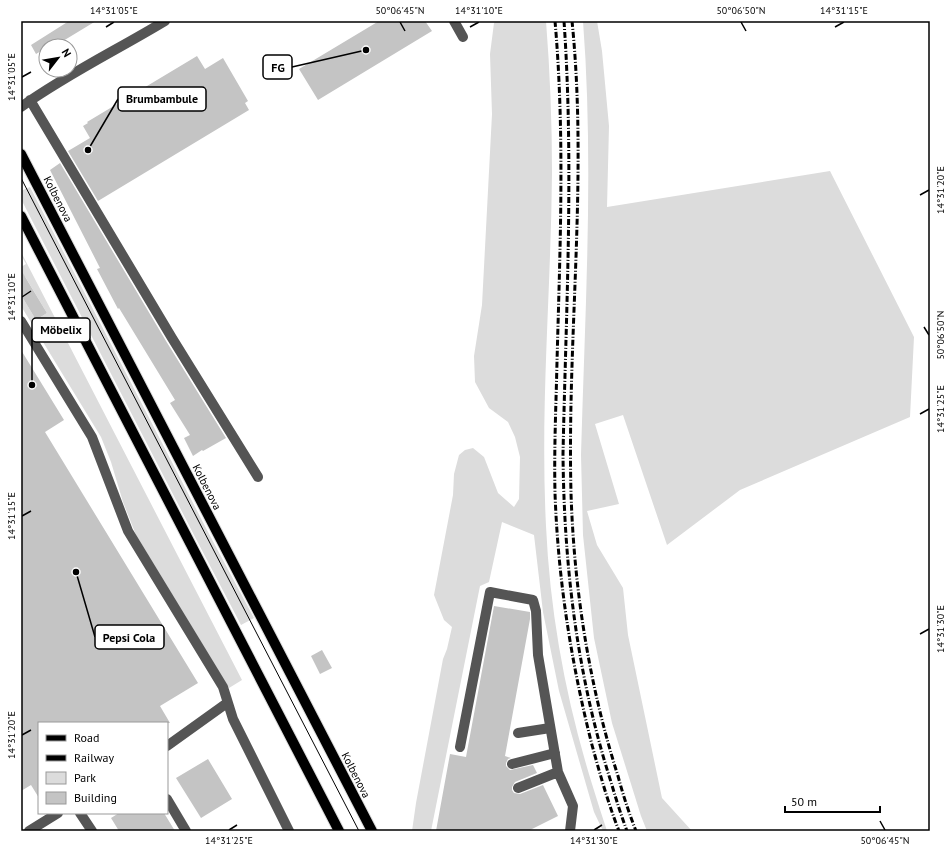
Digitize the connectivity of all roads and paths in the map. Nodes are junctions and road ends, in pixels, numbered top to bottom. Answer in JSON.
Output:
{"nodes":[{"id":1,"x":165,"y":21,"type":"edge"},
{"id":2,"x":454,"y":21,"type":"edge"},
{"id":3,"x":464,"y":37,"type":"dead end"},
{"id":4,"x":30,"y":100,"type":"junction"},
{"id":5,"x":21,"y":107,"type":"edge"},
{"id":6,"x":21,"y":154,"type":"edge"},
{"id":7,"x":21,"y":216,"type":"edge"},
{"id":8,"x":21,"y":322,"type":"edge"},
{"id":9,"x":258,"y":477,"type":"dead end"},
{"id":10,"x":227,"y":703,"type":"junction"},
{"id":11,"x":550,"y":728,"type":"junction"},
{"id":12,"x":518,"y":733,"type":"dead end"},
{"id":13,"x":168,"y":745,"type":"edge"},
{"id":14,"x":460,"y":747,"type":"dead end"},
{"id":15,"x":555,"y":753,"type":"junction"},
{"id":16,"x":512,"y":764,"type":"dead end"},
{"id":17,"x":558,"y":772,"type":"junction"},
{"id":18,"x":518,"y":788,"type":"dead end"},
{"id":19,"x":168,"y":801,"type":"edge"},
{"id":20,"x":56,"y":814,"type":"edge"},
{"id":21,"x":81,"y":814,"type":"edge"},
{"id":22,"x":29,"y":831,"type":"edge"},
{"id":23,"x":92,"y":831,"type":"edge"},
{"id":24,"x":186,"y":831,"type":"edge"},
{"id":25,"x":289,"y":831,"type":"edge"},
{"id":26,"x":339,"y":831,"type":"edge"},
{"id":27,"x":372,"y":831,"type":"edge"},
{"id":28,"x":570,"y":831,"type":"edge"}],
"edges":[{"from":1,"to":4,"type":"street"},
{"from":2,"to":3,"type":"street"},
{"from":4,"to":5,"type":"street"},
{"from":4,"to":9,"type":"street"},
{"from":6,"to":27,"type":"main road","name":"Kolbenova"},
{"from":7,"to":26,"type":"main road"},
{"from":8,"to":10,"type":"street"},
{"from":10,"to":13,"type":"street"},
{"from":10,"to":25,"type":"street"},
{"from":11,"to":12,"type":"street"},
{"from":11,"to":14,"type":"street"},
{"from":11,"to":15,"type":"street"},
{"from":15,"to":16,"type":"street"},
{"from":15,"to":17,"type":"street"},
{"from":17,"to":18,"type":"street"},
{"from":17,"to":28,"type":"street"},
{"from":19,"to":24,"type":"street"},
{"from":20,"to":22,"type":"street"},
{"from":21,"to":23,"type":"street"}]}
